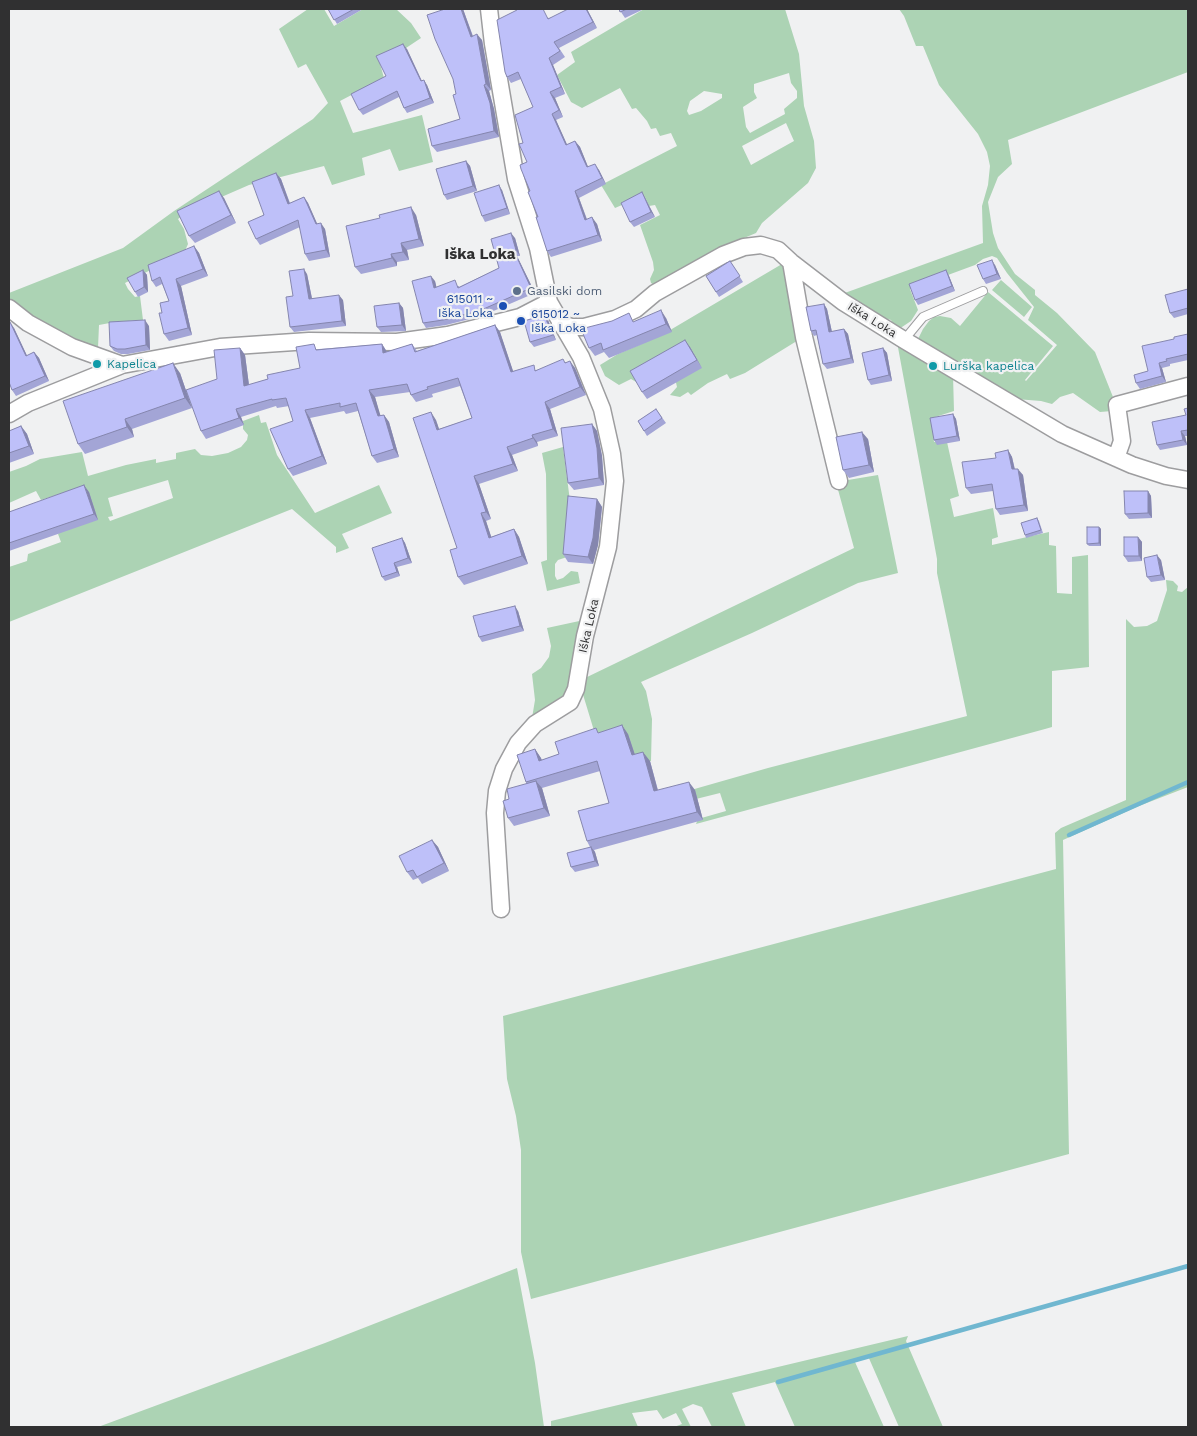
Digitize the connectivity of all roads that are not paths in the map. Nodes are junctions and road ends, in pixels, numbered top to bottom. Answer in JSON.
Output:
{"nodes":[{"id":1,"x":489,"y":9,"type":"edge"},
{"id":2,"x":791,"y":262,"type":"junction"},
{"id":3,"x":984,"y":291,"type":"dead end"},
{"id":4,"x":549,"y":302,"type":"junction"},
{"id":5,"x":9,"y":308,"type":"edge"},
{"id":6,"x":560,"y":324,"type":"junction"},
{"id":7,"x":904,"y":340,"type":"junction"},
{"id":8,"x":122,"y":365,"type":"junction"},
{"id":9,"x":1188,"y":386,"type":"edge"},
{"id":10,"x":9,"y":414,"type":"edge"},
{"id":11,"x":1116,"y":458,"type":"junction"},
{"id":12,"x":1188,"y":480,"type":"edge"},
{"id":13,"x":839,"y":481,"type":"dead end"},
{"id":14,"x":501,"y":909,"type":"dead end"}],
"edges":[{"from":1,"to":4,"type":"street","name":"Iška Loka"},
{"from":2,"to":6,"type":"street","name":"Iška Loka"},
{"from":2,"to":7,"type":"street","name":"Iška Loka"},
{"from":2,"to":13,"type":"street"},
{"from":3,"to":7,"type":"lane"},
{"from":4,"to":6,"type":"street","name":"Iška Loka"},
{"from":4,"to":8,"type":"street"},
{"from":5,"to":8,"type":"street"},
{"from":6,"to":14,"type":"street","name":"Iška Loka"},
{"from":7,"to":11,"type":"street","name":"Iška Loka"},
{"from":8,"to":10,"type":"street"},
{"from":9,"to":11,"type":"street"},
{"from":11,"to":12,"type":"street","name":"Iška Loka"}]}
